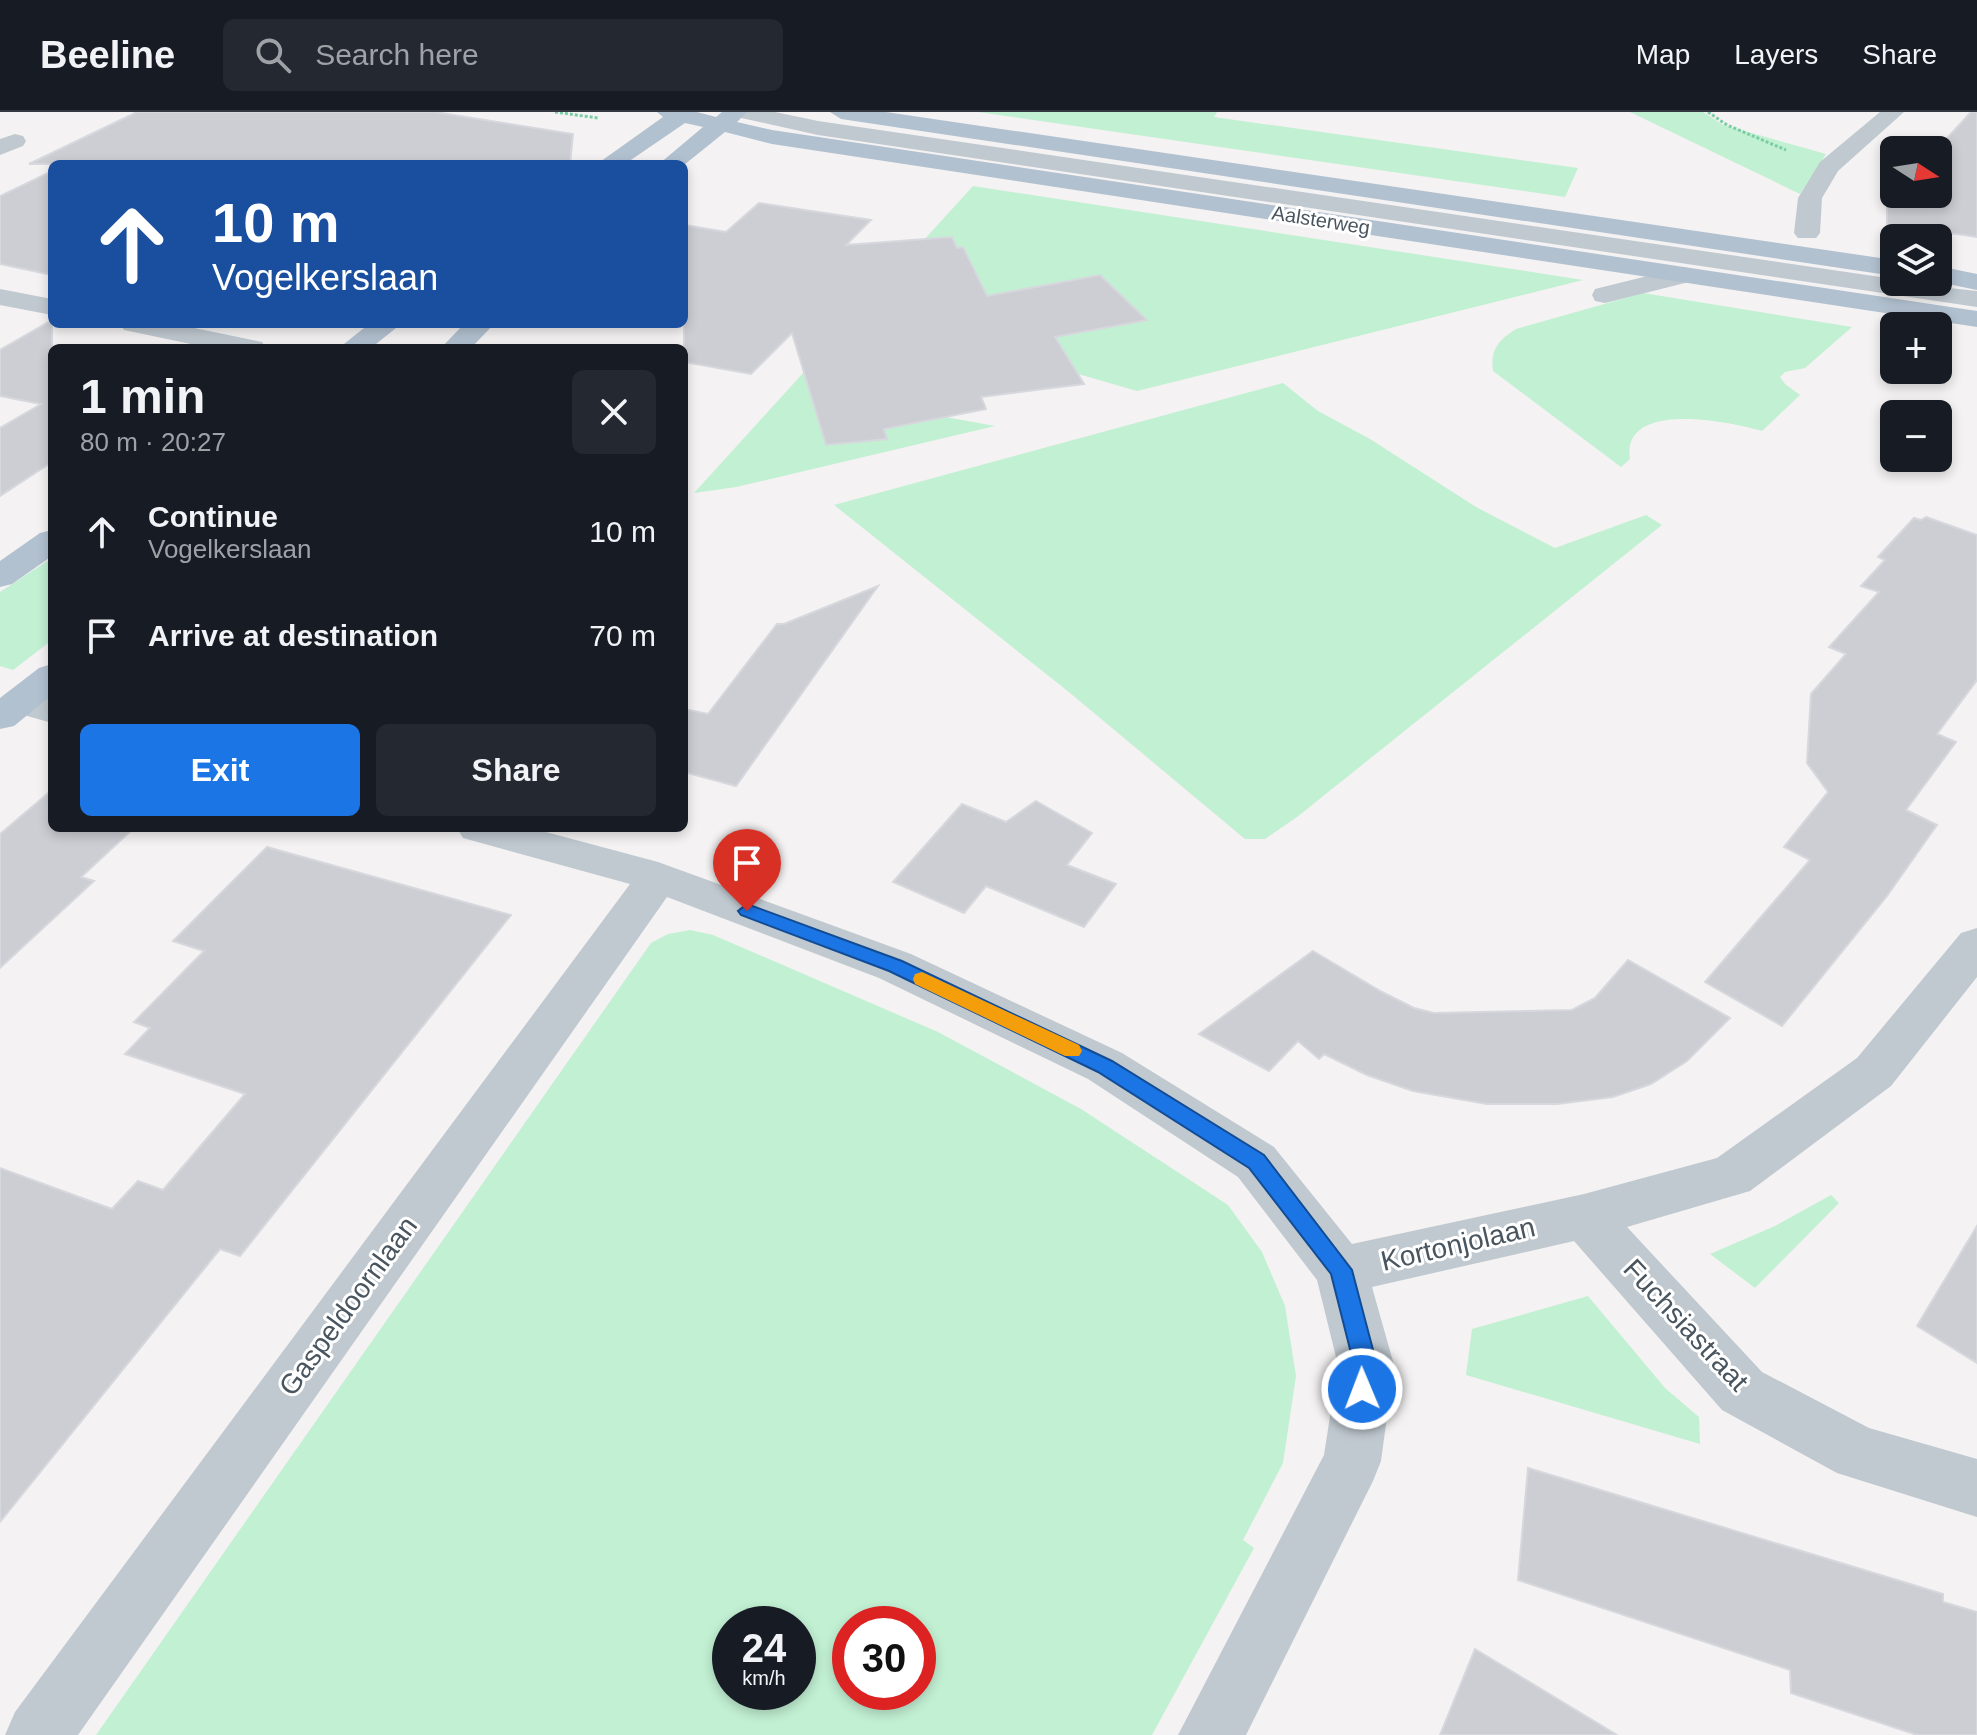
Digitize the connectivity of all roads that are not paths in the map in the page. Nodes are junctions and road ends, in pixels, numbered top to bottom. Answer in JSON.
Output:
{"nodes":[{"id":1,"x":745,"y":112,"type":"edge"},
{"id":2,"x":841,"y":112,"type":"edge"},
{"id":3,"x":1893,"y":112,"type":"edge"},
{"id":4,"x":678,"y":113,"type":"edge"},
{"id":5,"x":729,"y":118,"type":"edge"},
{"id":6,"x":614,"y":160,"type":"edge"},
{"id":7,"x":676,"y":160,"type":"edge"},
{"id":8,"x":1807,"y":233,"type":"junction"},
{"id":9,"x":1740,"y":245,"type":"junction"},
{"id":10,"x":1847,"y":261,"type":"junction"},
{"id":11,"x":1880,"y":266,"type":"edge"},
{"id":12,"x":1684,"y":275,"type":"junction"},
{"id":13,"x":1952,"y":277,"type":"edge"},
{"id":14,"x":1977,"y":282,"type":"edge"},
{"id":15,"x":1605,"y":295,"type":"dead end"},
{"id":16,"x":0,"y":297,"type":"edge"},
{"id":17,"x":1977,"y":299,"type":"edge"},
{"id":18,"x":48,"y":306,"type":"edge"},
{"id":19,"x":1977,"y":319,"type":"edge"},
{"id":20,"x":154,"y":328,"type":"edge"},
{"id":21,"x":381,"y":328,"type":"edge"},
{"id":22,"x":476,"y":328,"type":"edge"},
{"id":23,"x":232,"y":344,"type":"edge"},
{"id":24,"x":359,"y":344,"type":"edge"},
{"id":25,"x":459,"y":344,"type":"edge"},
{"id":26,"x":48,"y":543,"type":"edge"},
{"id":27,"x":0,"y":577,"type":"edge"},
{"id":28,"x":48,"y":681,"type":"edge"},
{"id":29,"x":24,"y":710,"type":"edge"},
{"id":30,"x":493,"y":832,"type":"edge"},
{"id":31,"x":658,"y":877,"type":"junction"},
{"id":32,"x":1977,"y":945,"type":"edge"},
{"id":33,"x":1584,"y":1216,"type":"junction"},
{"id":34,"x":1341,"y":1270,"type":"junction"},
{"id":35,"x":1977,"y":1488,"type":"edge"},
{"id":36,"x":38,"y":1735,"type":"edge"},
{"id":37,"x":1211,"y":1735,"type":"edge"}],
"edges":[{"from":1,"to":17,"type":"street","name":"Aalsterweg"},
{"from":2,"to":9,"type":"main road","name":"Aalsterweg"},
{"from":3,"to":8,"type":"street"},
{"from":4,"to":5,"type":"main road","name":"Aalsterweg"},
{"from":4,"to":6,"type":"main road"},
{"from":5,"to":7,"type":"main road"},
{"from":5,"to":12,"type":"main road","name":"Aalsterweg"},
{"from":8,"to":9,"type":"street"},
{"from":8,"to":10,"type":"street"},
{"from":9,"to":10,"type":"main road","name":"Aalsterweg"},
{"from":10,"to":11,"type":"main road","name":"Aalsterweg"},
{"from":12,"to":15,"type":"street"},
{"from":12,"to":19,"type":"main road","name":"Aalsterweg"},
{"from":13,"to":14,"type":"main road"},
{"from":16,"to":18,"type":"street"},
{"from":20,"to":23,"type":"street"},
{"from":21,"to":24,"type":"main road"},
{"from":22,"to":25,"type":"main road"},
{"from":26,"to":27,"type":"main road"},
{"from":28,"to":29,"type":"main road"},
{"from":30,"to":31,"type":"street"},
{"from":31,"to":34,"type":"street"},
{"from":31,"to":36,"type":"street","name":"Gaspeldoornlaan"},
{"from":32,"to":33,"type":"street","name":"Kortonjolaan"},
{"from":33,"to":34,"type":"street","name":"Kortonjolaan"},
{"from":33,"to":35,"type":"street","name":"Fuchsiastraat"},
{"from":34,"to":37,"type":"street"}]}
